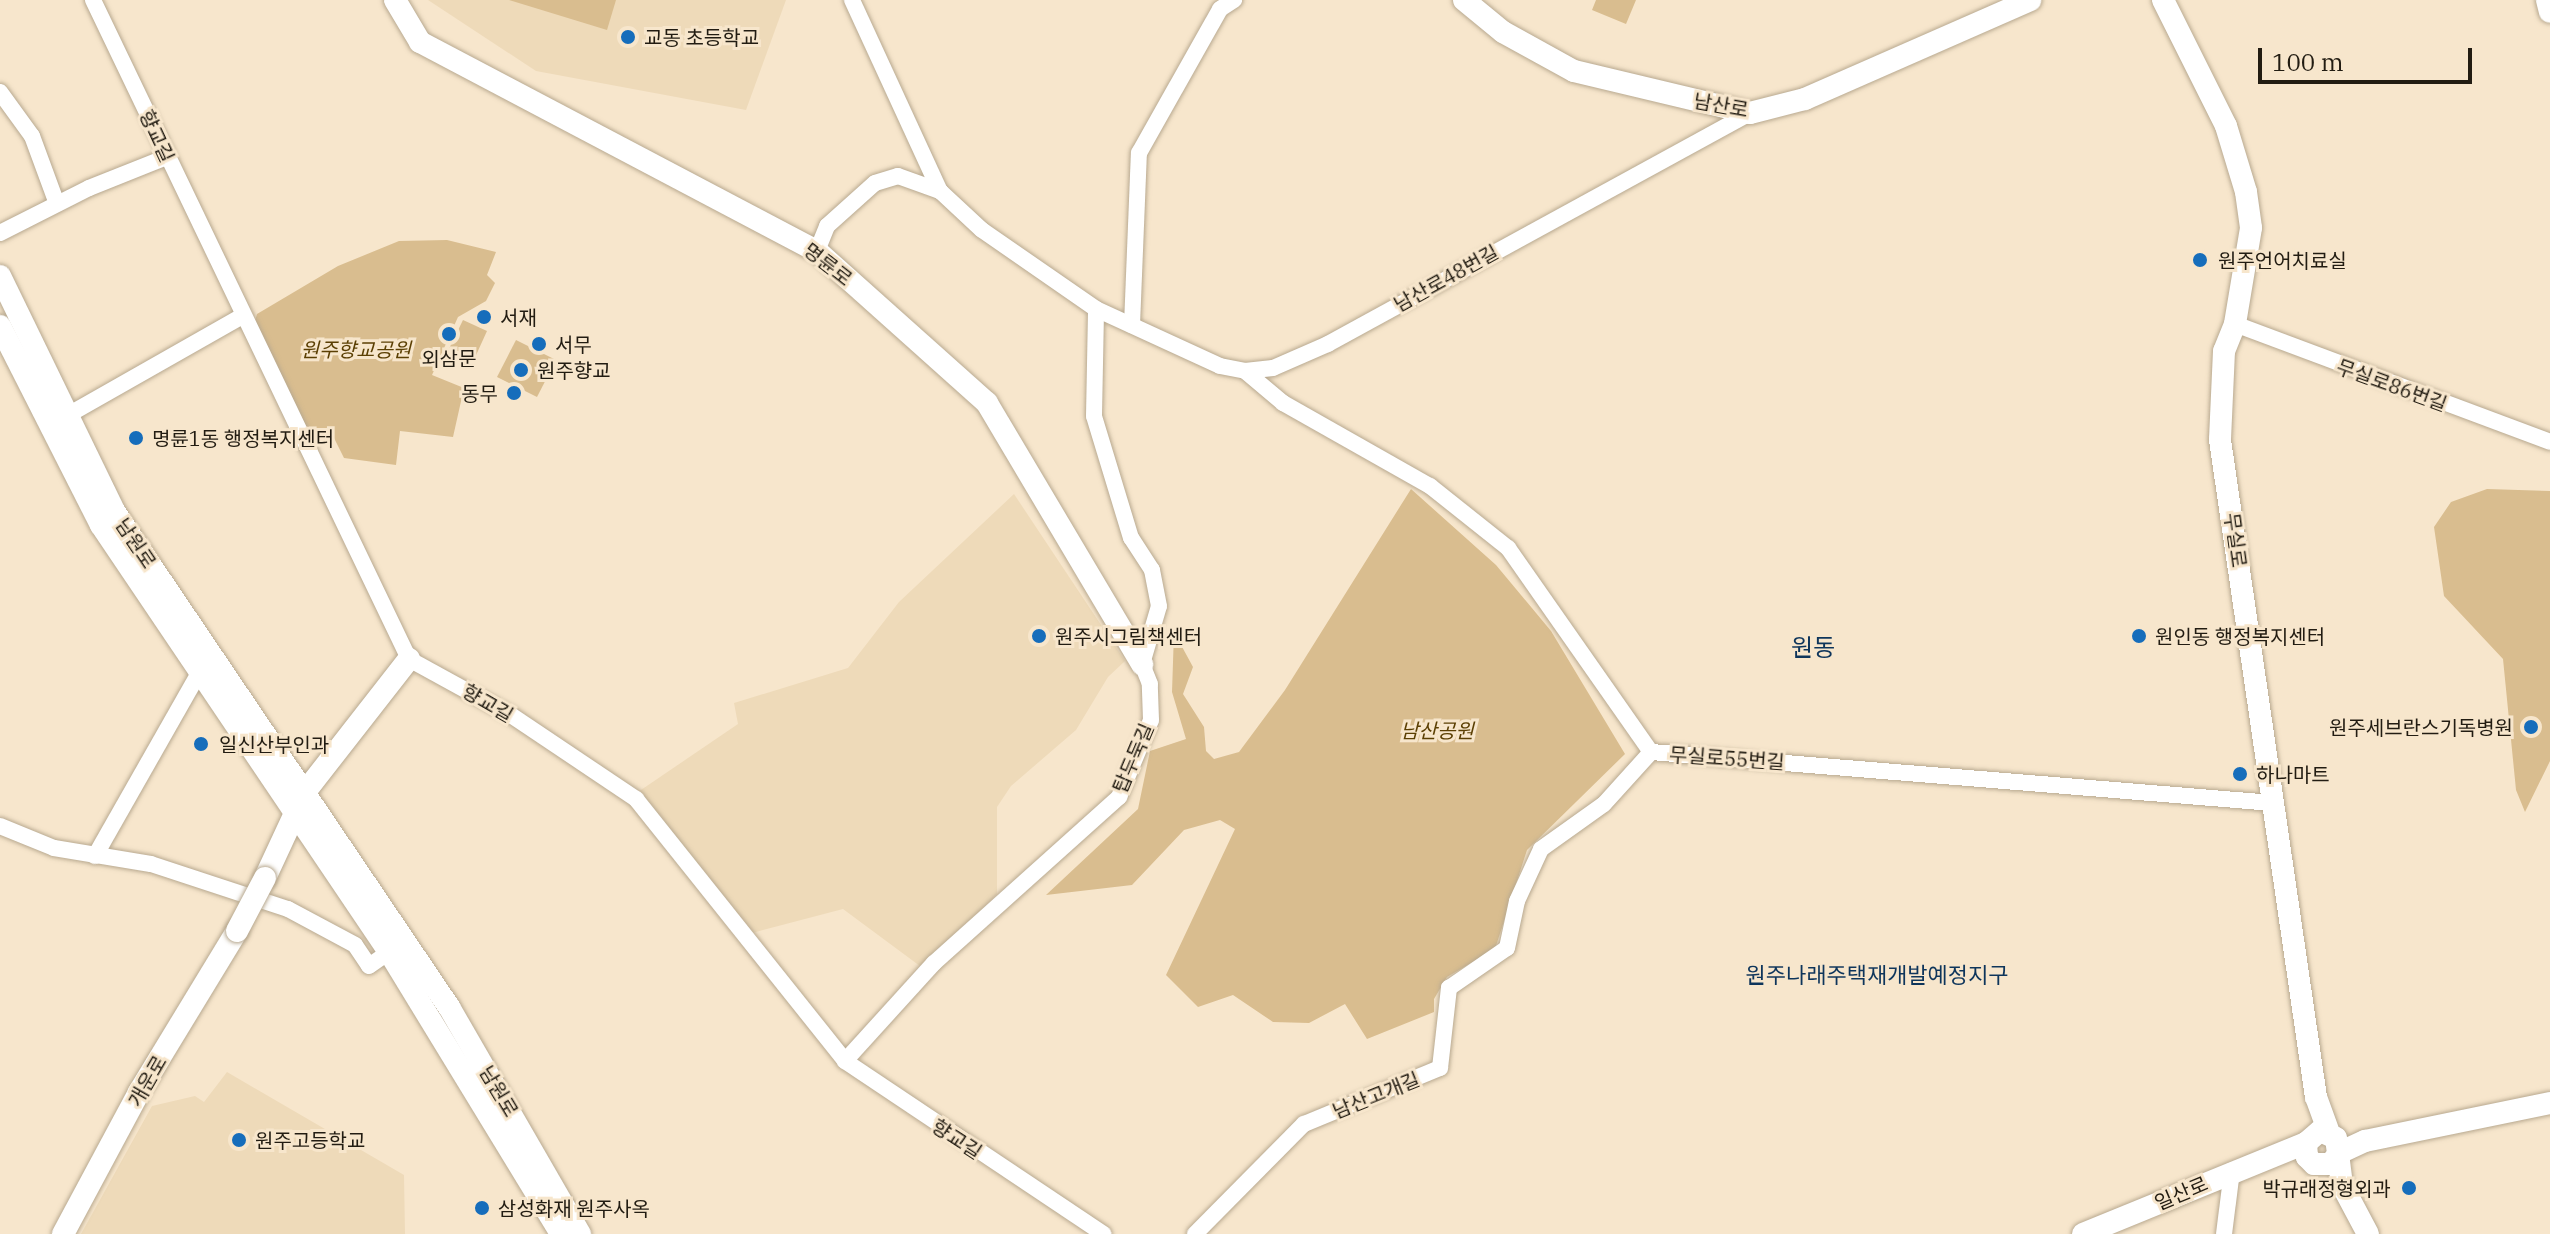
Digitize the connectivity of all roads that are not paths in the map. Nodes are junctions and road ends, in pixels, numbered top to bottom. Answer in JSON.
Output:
{"nodes":[{"id":1,"x":93,"y":0,"type":"edge"},
{"id":2,"x":395,"y":0,"type":"edge"},
{"id":3,"x":852,"y":0,"type":"edge"},
{"id":4,"x":1234,"y":0,"type":"edge"},
{"id":5,"x":1464,"y":0,"type":"edge"},
{"id":6,"x":2030,"y":0,"type":"edge"},
{"id":7,"x":2163,"y":0,"type":"edge"},
{"id":8,"x":2547,"y":0,"type":"edge"},
{"id":9,"x":2550,"y":12,"type":"edge"},
{"id":10,"x":0,"y":92,"type":"edge"},
{"id":11,"x":1750,"y":113,"type":"junction"},
{"id":12,"x":167,"y":157,"type":"junction"},
{"id":13,"x":940,"y":191,"type":"junction"},
{"id":14,"x":57,"y":204,"type":"junction"},
{"id":15,"x":0,"y":233,"type":"edge"},
{"id":16,"x":817,"y":251,"type":"junction"},
{"id":17,"x":0,"y":276,"type":"edge"},
{"id":18,"x":1096,"y":309,"type":"junction"},
{"id":19,"x":242,"y":316,"type":"junction"},
{"id":20,"x":2235,"y":324,"type":"junction"},
{"id":21,"x":1132,"y":325,"type":"junction"},
{"id":22,"x":0,"y":326,"type":"edge"},
{"id":23,"x":1245,"y":371,"type":"junction"},
{"id":24,"x":68,"y":415,"type":"junction"},
{"id":25,"x":2550,"y":442,"type":"edge"},
{"id":26,"x":107,"y":518,"type":"junction"},
{"id":27,"x":409,"y":659,"type":"junction"},
{"id":28,"x":1142,"y":664,"type":"junction"},
{"id":29,"x":199,"y":673,"type":"junction"},
{"id":30,"x":1651,"y":752,"type":"junction"},
{"id":31,"x":305,"y":792,"type":"junction"},
{"id":32,"x":2273,"y":803,"type":"junction"},
{"id":33,"x":293,"y":814,"type":"junction"},
{"id":34,"x":0,"y":826,"type":"edge"},
{"id":35,"x":95,"y":856,"type":"junction"},
{"id":36,"x":389,"y":952,"type":"junction"},
{"id":37,"x":845,"y":1061,"type":"junction"},
{"id":38,"x":2550,"y":1103,"type":"edge"},
{"id":39,"x":2322,"y":1148,"type":"junction"},
{"id":40,"x":2232,"y":1171,"type":"junction"},
{"id":41,"x":63,"y":1234,"type":"edge"},
{"id":42,"x":561,"y":1234,"type":"edge"},
{"id":43,"x":580,"y":1234,"type":"edge"},
{"id":44,"x":1103,"y":1234,"type":"edge"},
{"id":45,"x":1195,"y":1234,"type":"edge"},
{"id":46,"x":2083,"y":1234,"type":"edge"},
{"id":47,"x":2224,"y":1234,"type":"edge"},
{"id":48,"x":2368,"y":1234,"type":"edge"}],
"edges":[{"from":1,"to":12,"type":"street","name":"향교길"},
{"from":2,"to":16,"type":"street","name":"명륜로"},
{"from":3,"to":13,"type":"street","name":"남산로48번길"},
{"from":4,"to":21,"type":"street"},
{"from":5,"to":11,"type":"street","name":"남산로"},
{"from":6,"to":11,"type":"street","name":"남산로"},
{"from":7,"to":20,"type":"street","name":"무실로"},
{"from":8,"to":9,"type":"street"},
{"from":10,"to":14,"type":"street"},
{"from":11,"to":23,"type":"street","name":"남산로48번길"},
{"from":12,"to":14,"type":"street"},
{"from":12,"to":19,"type":"street","name":"향교길"},
{"from":13,"to":16,"type":"street"},
{"from":13,"to":18,"type":"street","name":"남산로48번길"},
{"from":14,"to":15,"type":"street"},
{"from":16,"to":28,"type":"street","name":"명륜로"},
{"from":17,"to":24,"type":"street","name":"남원로"},
{"from":18,"to":21,"type":"street","name":"남산로48번길"},
{"from":18,"to":28,"type":"street","name":"탑두둑길"},
{"from":19,"to":24,"type":"street"},
{"from":19,"to":27,"type":"street","name":"향교길"},
{"from":20,"to":25,"type":"street","name":"무실로86번길"},
{"from":20,"to":32,"type":"street","name":"무실로"},
{"from":21,"to":23,"type":"street","name":"남산로48번길"},
{"from":22,"to":26,"type":"street","name":"남원로"},
{"from":23,"to":30,"type":"street","name":"무실로55번길"},
{"from":24,"to":26,"type":"street","name":"남원로"},
{"from":26,"to":29,"type":"street","name":"남원로"},
{"from":26,"to":31,"type":"street","name":"남원로"},
{"from":27,"to":31,"type":"street"},
{"from":27,"to":37,"type":"street","name":"향교길"},
{"from":28,"to":37,"type":"street","name":"탑두둑길"},
{"from":29,"to":33,"type":"street","name":"남원로"},
{"from":29,"to":35,"type":"street"},
{"from":30,"to":32,"type":"street","name":"무실로55번길"},
{"from":30,"to":45,"type":"street","name":"남산고개길"},
{"from":31,"to":33,"type":"street"},
{"from":31,"to":43,"type":"street","name":"남원로"},
{"from":32,"to":39,"type":"street","name":"무실로"},
{"from":33,"to":36,"type":"street","name":"남원로"},
{"from":33,"to":41,"type":"street","name":"개운로","bridge":true},
{"from":34,"to":35,"type":"street"},
{"from":35,"to":36,"type":"street"},
{"from":36,"to":42,"type":"street","name":"남원로"},
{"from":37,"to":44,"type":"street","name":"향교길"},
{"from":38,"to":39,"type":"street","name":"일산로"},
{"from":39,"to":40,"type":"street","name":"일산로"},
{"from":39,"to":48,"type":"street"},
{"from":40,"to":46,"type":"street","name":"일산로"},
{"from":40,"to":47,"type":"street"}]}
